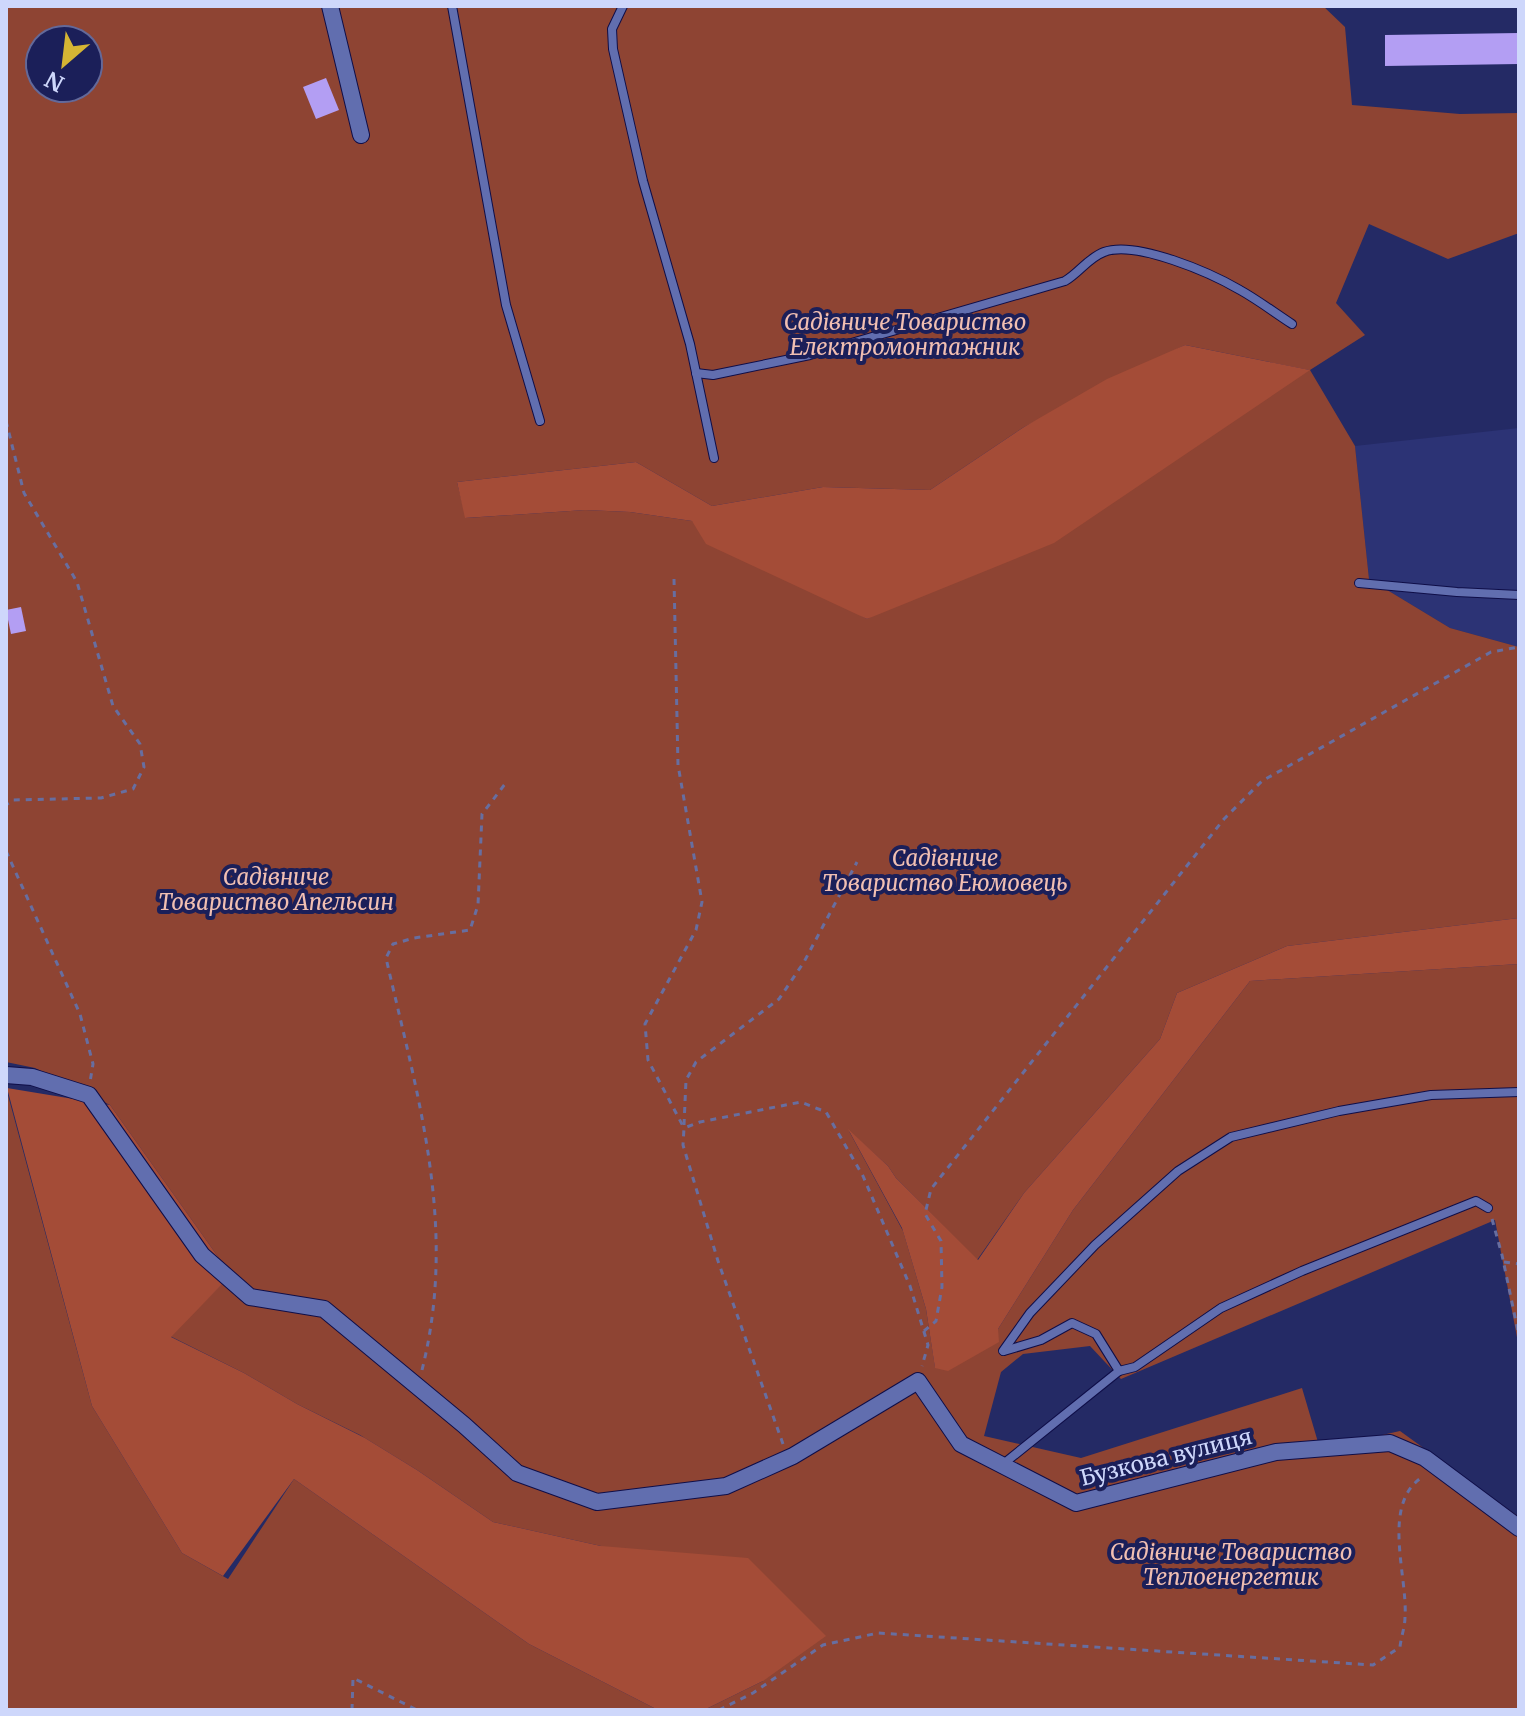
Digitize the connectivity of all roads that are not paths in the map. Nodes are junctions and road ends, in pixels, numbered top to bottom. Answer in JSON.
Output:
{"nodes":[{"id":1,"x":330,"y":6,"type":"edge"},
{"id":2,"x":452,"y":6,"type":"edge"},
{"id":3,"x":623,"y":6,"type":"edge"},
{"id":4,"x":361,"y":135,"type":"dead end"},
{"id":5,"x":1292,"y":324,"type":"dead end"},
{"id":6,"x":696,"y":373,"type":"junction"},
{"id":7,"x":540,"y":421,"type":"dead end"},
{"id":8,"x":714,"y":458,"type":"dead end"},
{"id":9,"x":1359,"y":583,"type":"dead end"},
{"id":10,"x":1519,"y":595,"type":"edge"},
{"id":11,"x":6,"y":1075,"type":"edge"},
{"id":12,"x":1519,"y":1092,"type":"edge"},
{"id":13,"x":1488,"y":1208,"type":"road end"},
{"id":14,"x":1119,"y":1371,"type":"junction"},
{"id":15,"x":1002,"y":1465,"type":"junction"},
{"id":16,"x":1519,"y":1528,"type":"edge"}],
"edges":[{"from":1,"to":4,"type":"street"},
{"from":2,"to":7,"type":"lane"},
{"from":3,"to":6,"type":"lane"},
{"from":5,"to":6,"type":"lane"},
{"from":6,"to":8,"type":"lane"},
{"from":9,"to":10,"type":"lane"},
{"from":11,"to":15,"type":"street","name":"Бузкова вулиця"},
{"from":12,"to":14,"type":"lane"},
{"from":13,"to":14,"type":"lane"},
{"from":14,"to":15,"type":"lane"},
{"from":15,"to":16,"type":"street","name":"Бузкова вулиця"}]}
